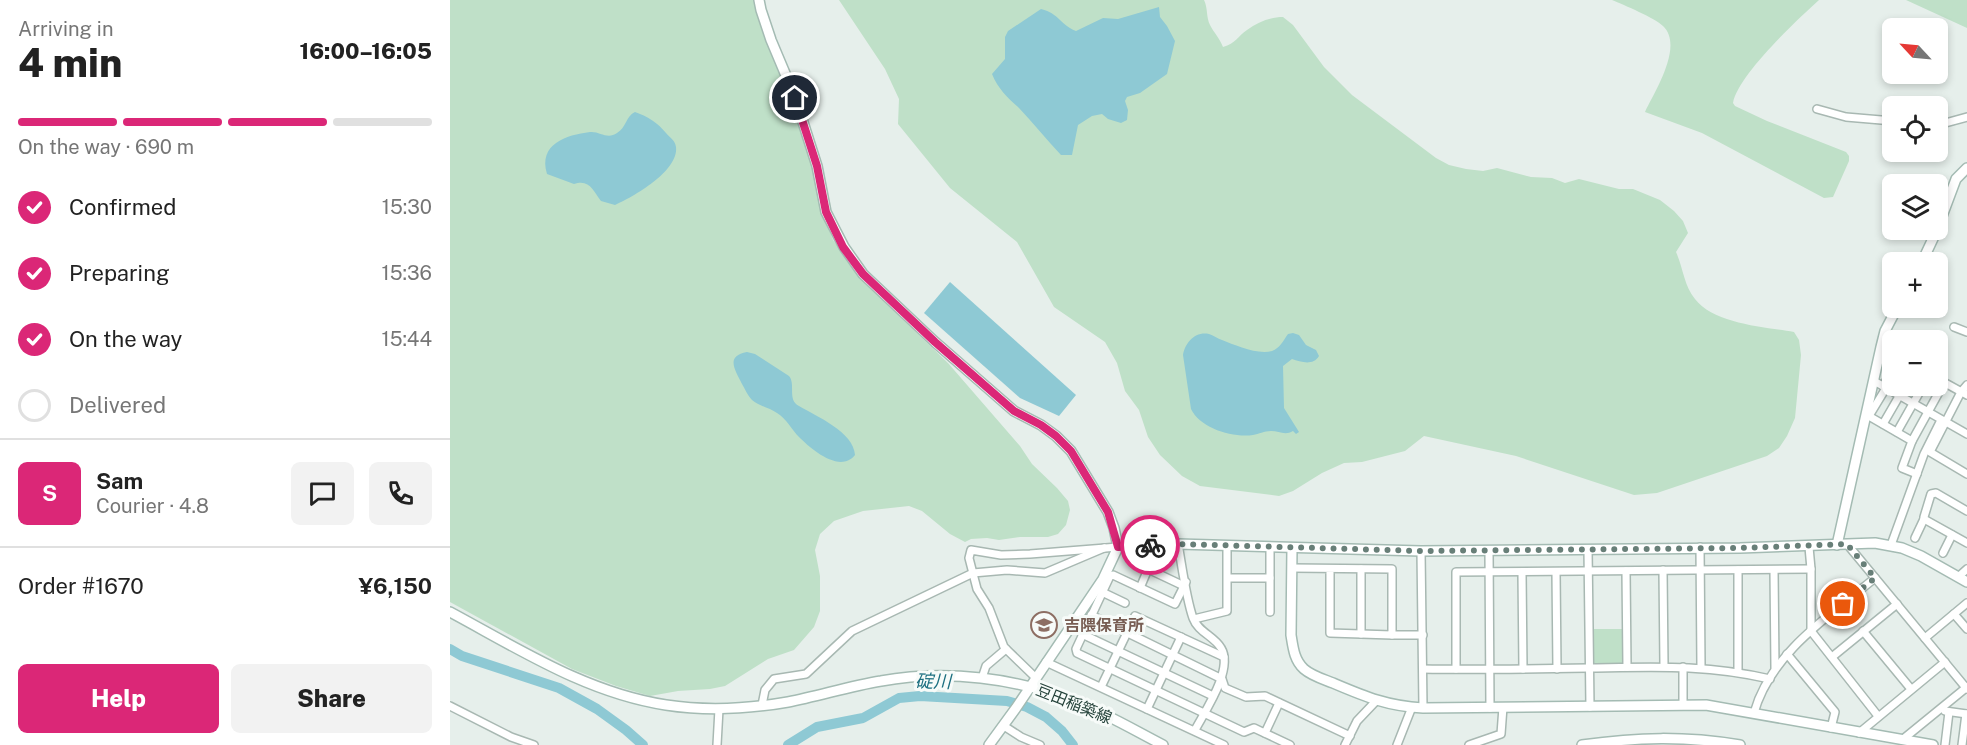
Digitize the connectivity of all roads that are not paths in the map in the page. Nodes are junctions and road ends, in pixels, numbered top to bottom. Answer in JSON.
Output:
{"nodes":[{"id":1,"x":759,"y":0,"type":"edge"},
{"id":2,"x":1817,"y":109,"type":"dead end"},
{"id":3,"x":1967,"y":117,"type":"edge"},
{"id":4,"x":1882,"y":120,"type":"edge"},
{"id":5,"x":1948,"y":122,"type":"edge"},
{"id":6,"x":1967,"y":168,"type":"edge"},
{"id":7,"x":1948,"y":200,"type":"edge"},
{"id":8,"x":1892,"y":318,"type":"edge"},
{"id":9,"x":1954,"y":327,"type":"dead end"},
{"id":10,"x":1967,"y":332,"type":"edge"},
{"id":11,"x":1881,"y":347,"type":"joint"},
{"id":12,"x":1874,"y":381,"type":"junction"},
{"id":13,"x":1882,"y":385,"type":"edge"},
{"id":14,"x":1948,"y":385,"type":"edge"},
{"id":15,"x":1967,"y":385,"type":"edge"},
{"id":16,"x":1882,"y":392,"type":"edge"},
{"id":17,"x":1964,"y":394,"type":"edge"},
{"id":18,"x":1899,"y":396,"type":"joint"},
{"id":19,"x":1918,"y":396,"type":"edge"},
{"id":20,"x":1935,"y":396,"type":"edge"},
{"id":21,"x":1914,"y":404,"type":"junction"},
{"id":22,"x":1928,"y":412,"type":"junction"},
{"id":23,"x":1868,"y":416,"type":"junction"},
{"id":24,"x":1943,"y":421,"type":"junction"},
{"id":25,"x":1883,"y":424,"type":"junction"},
{"id":26,"x":1898,"y":432,"type":"junction"},
{"id":27,"x":1967,"y":434,"type":"edge"},
{"id":28,"x":1912,"y":441,"type":"junction"},
{"id":29,"x":1917,"y":474,"type":"junction"},
{"id":30,"x":1967,"y":474,"type":"edge"},
{"id":31,"x":1967,"y":511,"type":"edge"},
{"id":32,"x":1924,"y":519,"type":"junction"},
{"id":33,"x":1952,"y":535,"type":"junction"},
{"id":34,"x":1915,"y":538,"type":"dead end"},
{"id":35,"x":1967,"y":543,"type":"edge"},
{"id":36,"x":1178,"y":544,"type":"junction"},
{"id":37,"x":1842,"y":545,"type":"junction"},
{"id":38,"x":1891,"y":545,"type":"junction"},
{"id":39,"x":1227,"y":546,"type":"junction"},
{"id":40,"x":1118,"y":547,"type":"junction"},
{"id":41,"x":1270,"y":547,"type":"junction"},
{"id":42,"x":1700,"y":547,"type":"junction"},
{"id":43,"x":1809,"y":547,"type":"junction"},
{"id":44,"x":1104,"y":548,"type":"junction"},
{"id":45,"x":1292,"y":548,"type":"junction"},
{"id":46,"x":1588,"y":549,"type":"junction"},
{"id":47,"x":1489,"y":550,"type":"junction"},
{"id":48,"x":1421,"y":551,"type":"junction"},
{"id":49,"x":1943,"y":553,"type":"dead end"},
{"id":50,"x":1292,"y":568,"type":"junction"},
{"id":51,"x":1330,"y":569,"type":"junction"},
{"id":52,"x":1361,"y":569,"type":"junction"},
{"id":53,"x":1811,"y":569,"type":"junction"},
{"id":54,"x":1967,"y":569,"type":"edge"},
{"id":55,"x":1663,"y":570,"type":"junction"},
{"id":56,"x":1700,"y":570,"type":"junction"},
{"id":57,"x":1738,"y":570,"type":"junction"},
{"id":58,"x":1774,"y":570,"type":"junction"},
{"id":59,"x":1589,"y":571,"type":"junction"},
{"id":60,"x":1626,"y":571,"type":"junction"},
{"id":61,"x":1489,"y":572,"type":"junction"},
{"id":62,"x":1556,"y":572,"type":"junction"},
{"id":63,"x":974,"y":573,"type":"junction"},
{"id":64,"x":1522,"y":573,"type":"junction"},
{"id":65,"x":1108,"y":574,"type":"junction"},
{"id":66,"x":1958,"y":577,"type":"junction"},
{"id":67,"x":1228,"y":578,"type":"junction"},
{"id":68,"x":1269,"y":578,"type":"junction"},
{"id":69,"x":1875,"y":578,"type":"junction"},
{"id":70,"x":1967,"y":582,"type":"edge"},
{"id":71,"x":1185,"y":584,"type":"junction"},
{"id":72,"x":1140,"y":588,"type":"junction"},
{"id":73,"x":1102,"y":592,"type":"junction"},
{"id":74,"x":1125,"y":603,"type":"dead end"},
{"id":75,"x":1967,"y":603,"type":"edge"},
{"id":76,"x":1897,"y":604,"type":"junction"},
{"id":77,"x":450,"y":612,"type":"edge"},
{"id":78,"x":1270,"y":612,"type":"dead end"},
{"id":79,"x":1954,"y":614,"type":"junction"},
{"id":80,"x":1091,"y":615,"type":"junction"},
{"id":81,"x":1194,"y":619,"type":"junction"},
{"id":82,"x":1967,"y":629,"type":"edge"},
{"id":83,"x":1810,"y":631,"type":"junction"},
{"id":84,"x":1863,"y":631,"type":"junction"},
{"id":85,"x":1127,"y":632,"type":"junction"},
{"id":86,"x":1082,"y":634,"type":"junction"},
{"id":87,"x":1360,"y":634,"type":"junction"},
{"id":88,"x":1392,"y":635,"type":"junction"},
{"id":89,"x":1423,"y":635,"type":"junction"},
{"id":90,"x":1181,"y":637,"type":"junction"},
{"id":91,"x":1925,"y":638,"type":"junction"},
{"id":92,"x":1006,"y":649,"type":"junction"},
{"id":93,"x":1118,"y":651,"type":"junction"},
{"id":94,"x":1173,"y":654,"type":"junction"},
{"id":95,"x":1787,"y":654,"type":"junction"},
{"id":96,"x":1224,"y":657,"type":"junction"},
{"id":97,"x":1832,"y":657,"type":"junction"},
{"id":98,"x":1046,"y":662,"type":"junction"},
{"id":99,"x":1945,"y":662,"type":"junction"},
{"id":100,"x":1664,"y":666,"type":"junction"},
{"id":101,"x":1627,"y":667,"type":"junction"},
{"id":102,"x":1683,"y":667,"type":"junction"},
{"id":103,"x":1701,"y":667,"type":"junction"},
{"id":104,"x":1110,"y":668,"type":"junction"},
{"id":105,"x":1590,"y":668,"type":"junction"},
{"id":106,"x":1775,"y":668,"type":"junction"},
{"id":107,"x":1423,"y":669,"type":"junction"},
{"id":108,"x":1456,"y":669,"type":"junction"},
{"id":109,"x":1523,"y":669,"type":"junction"},
{"id":110,"x":1557,"y":669,"type":"junction"},
{"id":111,"x":1490,"y":670,"type":"junction"},
{"id":112,"x":1738,"y":671,"type":"junction"},
{"id":113,"x":1165,"y":672,"type":"junction"},
{"id":114,"x":982,"y":678,"type":"junction"},
{"id":115,"x":1036,"y":678,"type":"junction"},
{"id":116,"x":1222,"y":679,"type":"junction"},
{"id":117,"x":1770,"y":679,"type":"junction"},
{"id":118,"x":1101,"y":687,"type":"junction"},
{"id":119,"x":1967,"y":688,"type":"edge"},
{"id":120,"x":1911,"y":689,"type":"junction"},
{"id":121,"x":1156,"y":690,"type":"junction"},
{"id":122,"x":1027,"y":691,"type":"junction"},
{"id":123,"x":1213,"y":696,"type":"junction"},
{"id":124,"x":1376,"y":701,"type":"junction"},
{"id":125,"x":1279,"y":703,"type":"junction"},
{"id":126,"x":762,"y":705,"type":"junction"},
{"id":127,"x":1683,"y":705,"type":"junction"},
{"id":128,"x":450,"y":706,"type":"edge"},
{"id":129,"x":1590,"y":706,"type":"junction"},
{"id":130,"x":1412,"y":707,"type":"junction"},
{"id":131,"x":1503,"y":707,"type":"junction"},
{"id":132,"x":1423,"y":708,"type":"junction"},
{"id":133,"x":1490,"y":708,"type":"junction"},
{"id":134,"x":719,"y":709,"type":"junction"},
{"id":135,"x":1147,"y":709,"type":"junction"},
{"id":136,"x":1940,"y":710,"type":"junction"},
{"id":137,"x":1949,"y":712,"type":"junction"},
{"id":138,"x":1204,"y":713,"type":"junction"},
{"id":139,"x":1754,"y":713,"type":"junction"},
{"id":140,"x":1967,"y":714,"type":"edge"},
{"id":141,"x":1878,"y":716,"type":"junction"},
{"id":142,"x":1004,"y":726,"type":"junction"},
{"id":143,"x":1831,"y":728,"type":"junction"},
{"id":144,"x":1195,"y":730,"type":"junction"},
{"id":145,"x":1265,"y":733,"type":"junction"},
{"id":146,"x":1858,"y":733,"type":"junction"},
{"id":147,"x":1350,"y":736,"type":"junction"},
{"id":148,"x":1898,"y":742,"type":"edge"},
{"id":149,"x":1914,"y":744,"type":"edge"},
{"id":150,"x":534,"y":745,"type":"edge"},
{"id":151,"x":717,"y":745,"type":"edge"},
{"id":152,"x":988,"y":745,"type":"edge"},
{"id":153,"x":1040,"y":745,"type":"edge"},
{"id":154,"x":1163,"y":745,"type":"edge"},
{"id":155,"x":1224,"y":745,"type":"edge"},
{"id":156,"x":1290,"y":745,"type":"edge"},
{"id":157,"x":1345,"y":745,"type":"edge"},
{"id":158,"x":1396,"y":745,"type":"edge"},
{"id":159,"x":1469,"y":745,"type":"edge"},
{"id":160,"x":1582,"y":745,"type":"edge"},
{"id":161,"x":1740,"y":745,"type":"edge"},
{"id":162,"x":1931,"y":745,"type":"edge"},
{"id":163,"x":1945,"y":745,"type":"edge"},
{"id":164,"x":1962,"y":745,"type":"edge"}],
"edges":[{"from":1,"to":40,"type":"street"},
{"from":2,"to":4,"type":"street"},
{"from":3,"to":5,"type":"street"},
{"from":6,"to":7,"type":"street"},
{"from":8,"to":11,"type":"street"},
{"from":9,"to":10,"type":"street"},
{"from":11,"to":12,"type":"street"},
{"from":12,"to":13,"type":"street"},
{"from":12,"to":23,"type":"street"},
{"from":14,"to":17,"type":"street"},
{"from":15,"to":17,"type":"street"},
{"from":16,"to":23,"type":"street"},
{"from":17,"to":24,"type":"street"},
{"from":18,"to":21,"type":"street"},
{"from":18,"to":25,"type":"street"},
{"from":19,"to":21,"type":"street"},
{"from":20,"to":22,"type":"street"},
{"from":21,"to":22,"type":"street"},
{"from":21,"to":26,"type":"street"},
{"from":22,"to":24,"type":"street"},
{"from":22,"to":28,"type":"street"},
{"from":23,"to":25,"type":"street"},
{"from":23,"to":37,"type":"street"},
{"from":24,"to":27,"type":"street"},
{"from":24,"to":29,"type":"street"},
{"from":24,"to":30,"type":"street"},
{"from":25,"to":26,"type":"street"},
{"from":26,"to":28,"type":"street"},
{"from":28,"to":29,"type":"street"},
{"from":29,"to":38,"type":"street"},
{"from":31,"to":32,"type":"street"},
{"from":32,"to":33,"type":"street"},
{"from":32,"to":34,"type":"street"},
{"from":33,"to":35,"type":"street"},
{"from":33,"to":49,"type":"street"},
{"from":36,"to":39,"type":"street"},
{"from":36,"to":40,"type":"street"},
{"from":36,"to":71,"type":"street"},
{"from":37,"to":38,"type":"street"},
{"from":37,"to":43,"type":"street"},
{"from":37,"to":69,"type":"street"},
{"from":38,"to":66,"type":"street"},
{"from":39,"to":41,"type":"street"},
{"from":39,"to":67,"type":"street"},
{"from":40,"to":44,"type":"street"},
{"from":40,"to":65,"type":"street","name":"豆田稲築線"},
{"from":41,"to":45,"type":"street"},
{"from":41,"to":68,"type":"street"},
{"from":42,"to":43,"type":"street"},
{"from":42,"to":46,"type":"street"},
{"from":42,"to":56,"type":"street"},
{"from":43,"to":53,"type":"street"},
{"from":44,"to":63,"type":"street"},
{"from":44,"to":63,"type":"street"},
{"from":45,"to":48,"type":"street"},
{"from":45,"to":50,"type":"street"},
{"from":46,"to":47,"type":"street"},
{"from":46,"to":59,"type":"street"},
{"from":47,"to":48,"type":"street"},
{"from":47,"to":61,"type":"street"},
{"from":48,"to":89,"type":"street"},
{"from":50,"to":51,"type":"street"},
{"from":50,"to":124,"type":"street"},
{"from":51,"to":52,"type":"street"},
{"from":51,"to":87,"type":"street"},
{"from":52,"to":87,"type":"street"},
{"from":52,"to":88,"type":"street"},
{"from":53,"to":58,"type":"street"},
{"from":53,"to":83,"type":"street"},
{"from":54,"to":66,"type":"street"},
{"from":55,"to":56,"type":"street"},
{"from":55,"to":60,"type":"street"},
{"from":55,"to":100,"type":"street"},
{"from":56,"to":57,"type":"street"},
{"from":56,"to":103,"type":"street"},
{"from":57,"to":58,"type":"street"},
{"from":57,"to":112,"type":"street"},
{"from":58,"to":106,"type":"street"},
{"from":59,"to":60,"type":"street"},
{"from":59,"to":62,"type":"street"},
{"from":59,"to":105,"type":"street"},
{"from":60,"to":101,"type":"street"},
{"from":61,"to":64,"type":"street"},
{"from":61,"to":108,"type":"street"},
{"from":61,"to":111,"type":"street"},
{"from":62,"to":64,"type":"street"},
{"from":62,"to":110,"type":"street"},
{"from":63,"to":92,"type":"street"},
{"from":63,"to":126,"type":"street"},
{"from":64,"to":109,"type":"street"},
{"from":65,"to":72,"type":"street"},
{"from":65,"to":73,"type":"street"},
{"from":65,"to":98,"type":"street","name":"豆田稲築線"},
{"from":66,"to":70,"type":"street"},
{"from":67,"to":68,"type":"street"},
{"from":67,"to":81,"type":"street"},
{"from":68,"to":78,"type":"street"},
{"from":69,"to":76,"type":"street"},
{"from":69,"to":83,"type":"street"},
{"from":71,"to":72,"type":"street"},
{"from":71,"to":72,"type":"street"},
{"from":71,"to":81,"type":"street"},
{"from":73,"to":74,"type":"street"},
{"from":73,"to":80,"type":"street"},
{"from":75,"to":79,"type":"street"},
{"from":76,"to":84,"type":"street"},
{"from":76,"to":91,"type":"street"},
{"from":77,"to":134,"type":"street"},
{"from":79,"to":82,"type":"street"},
{"from":79,"to":91,"type":"street"},
{"from":80,"to":85,"type":"street"},
{"from":80,"to":86,"type":"street"},
{"from":81,"to":96,"type":"street"},
{"from":83,"to":95,"type":"street"},
{"from":83,"to":97,"type":"street"},
{"from":84,"to":97,"type":"street"},
{"from":84,"to":120,"type":"street"},
{"from":85,"to":90,"type":"street"},
{"from":85,"to":93,"type":"street"},
{"from":85,"to":94,"type":"street"},
{"from":86,"to":93,"type":"street"},
{"from":86,"to":104,"type":"street"},
{"from":87,"to":88,"type":"street"},
{"from":88,"to":89,"type":"street"},
{"from":89,"to":107,"type":"street"},
{"from":90,"to":94,"type":"street"},
{"from":90,"to":96,"type":"street"},
{"from":91,"to":99,"type":"street"},
{"from":92,"to":114,"type":"street"},
{"from":92,"to":115,"type":"street"},
{"from":93,"to":104,"type":"street"},
{"from":93,"to":113,"type":"street"},
{"from":94,"to":113,"type":"street"},
{"from":94,"to":116,"type":"street"},
{"from":95,"to":106,"type":"street"},
{"from":95,"to":143,"type":"street"},
{"from":96,"to":116,"type":"street"},
{"from":97,"to":141,"type":"street"},
{"from":98,"to":115,"type":"street","name":"豆田稲築線"},
{"from":98,"to":118,"type":"street"},
{"from":99,"to":119,"type":"street"},
{"from":99,"to":120,"type":"street"},
{"from":100,"to":101,"type":"street"},
{"from":100,"to":102,"type":"street"},
{"from":101,"to":105,"type":"street"},
{"from":102,"to":103,"type":"street"},
{"from":102,"to":127,"type":"street"},
{"from":103,"to":112,"type":"street"},
{"from":104,"to":118,"type":"street"},
{"from":104,"to":121,"type":"street"},
{"from":105,"to":110,"type":"street"},
{"from":105,"to":129,"type":"street"},
{"from":106,"to":117,"type":"street"},
{"from":107,"to":108,"type":"street"},
{"from":107,"to":132,"type":"street"},
{"from":108,"to":111,"type":"street"},
{"from":109,"to":110,"type":"street"},
{"from":109,"to":111,"type":"street"},
{"from":111,"to":133,"type":"street"},
{"from":112,"to":117,"type":"street"},
{"from":113,"to":121,"type":"street"},
{"from":113,"to":123,"type":"street"},
{"from":114,"to":122,"type":"street"},
{"from":114,"to":126,"type":"street"},
{"from":115,"to":122,"type":"street","name":"豆田稲築線"},
{"from":116,"to":123,"type":"street"},
{"from":116,"to":125,"type":"street"},
{"from":117,"to":139,"type":"street"},
{"from":118,"to":135,"type":"street"},
{"from":119,"to":136,"type":"street"},
{"from":120,"to":141,"type":"street"},
{"from":121,"to":135,"type":"street"},
{"from":121,"to":138,"type":"street"},
{"from":122,"to":142,"type":"street"},
{"from":122,"to":154,"type":"street","name":"豆田稲築線"},
{"from":123,"to":138,"type":"street"},
{"from":124,"to":130,"type":"street"},
{"from":124,"to":147,"type":"street"},
{"from":125,"to":145,"type":"street"},
{"from":125,"to":147,"type":"street"},
{"from":126,"to":134,"type":"street"},
{"from":127,"to":129,"type":"street"},
{"from":127,"to":139,"type":"street"},
{"from":128,"to":150,"type":"street"},
{"from":129,"to":131,"type":"street"},
{"from":130,"to":132,"type":"street"},
{"from":130,"to":158,"type":"street"},
{"from":131,"to":133,"type":"street"},
{"from":131,"to":159,"type":"street"},
{"from":132,"to":133,"type":"street"},
{"from":134,"to":151,"type":"street"},
{"from":135,"to":144,"type":"street"},
{"from":136,"to":137,"type":"street"},
{"from":136,"to":148,"type":"street"},
{"from":137,"to":140,"type":"street"},
{"from":137,"to":163,"type":"street"},
{"from":138,"to":144,"type":"street"},
{"from":138,"to":145,"type":"street"},
{"from":139,"to":143,"type":"street"},
{"from":140,"to":164,"type":"street"},
{"from":141,"to":146,"type":"street"},
{"from":142,"to":152,"type":"street"},
{"from":142,"to":153,"type":"street"},
{"from":143,"to":146,"type":"street"},
{"from":144,"to":155,"type":"street"},
{"from":145,"to":156,"type":"street"},
{"from":146,"to":148,"type":"street"},
{"from":147,"to":157,"type":"street"},
{"from":148,"to":149,"type":"street"},
{"from":149,"to":162,"type":"street"},
{"from":160,"to":161,"type":"street"}]}
